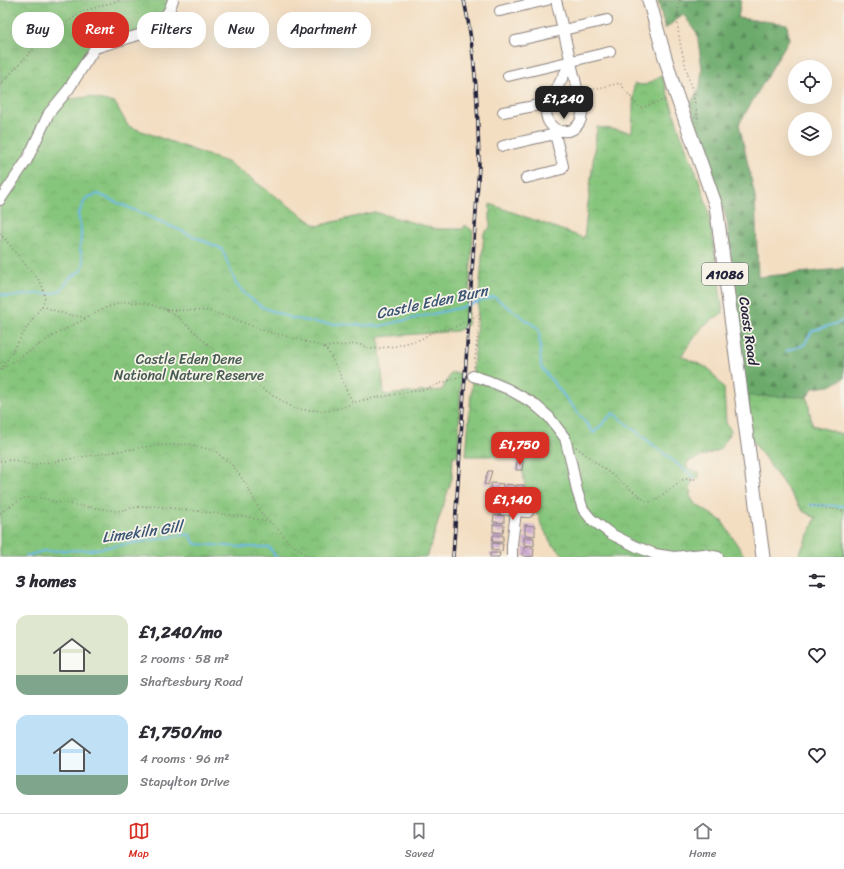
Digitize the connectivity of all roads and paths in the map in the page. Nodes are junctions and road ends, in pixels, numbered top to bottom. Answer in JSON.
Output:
{"nodes":[{"id":1,"x":120,"y":0,"type":"edge"},
{"id":2,"x":173,"y":0,"type":"edge"},
{"id":3,"x":547,"y":0,"type":"edge"},
{"id":4,"x":556,"y":0,"type":"edge"},
{"id":5,"x":649,"y":0,"type":"edge"},
{"id":6,"x":680,"y":0,"type":"edge"},
{"id":7,"x":500,"y":10,"type":"dead end"},
{"id":8,"x":606,"y":20,"type":"dead end"},
{"id":9,"x":563,"y":30,"type":"junction"},
{"id":10,"x":515,"y":41,"type":"dead end"},
{"id":11,"x":610,"y":52,"type":"dead end"},
{"id":12,"x":571,"y":62,"type":"junction"},
{"id":13,"x":508,"y":76,"type":"dead end"},
{"id":14,"x":0,"y":85,"type":"edge"},
{"id":15,"x":578,"y":93,"type":"junction"},
{"id":16,"x":670,"y":98,"type":"dead end"},
{"id":17,"x":549,"y":103,"type":"junction"},
{"id":18,"x":503,"y":112,"type":"dead end"},
{"id":19,"x":689,"y":131,"type":"junction"},
{"id":20,"x":557,"y":132,"type":"junction"},
{"id":21,"x":503,"y":146,"type":"dead end"},
{"id":22,"x":526,"y":178,"type":"dead end"},
{"id":23,"x":0,"y":200,"type":"edge"},
{"id":24,"x":0,"y":233,"type":"edge"},
{"id":25,"x":42,"y":306,"type":"junction"},
{"id":26,"x":166,"y":310,"type":"junction"},
{"id":27,"x":87,"y":318,"type":"junction"},
{"id":28,"x":324,"y":347,"type":"junction"},
{"id":29,"x":1,"y":370,"type":"edge"},
{"id":30,"x":473,"y":376,"type":"junction"},
{"id":31,"x":353,"y":403,"type":"junction"},
{"id":32,"x":565,"y":438,"type":"junction"},
{"id":33,"x":0,"y":460,"type":"edge"},
{"id":34,"x":695,"y":479,"type":"dead end"},
{"id":35,"x":810,"y":505,"type":"dead end"},
{"id":36,"x":501,"y":509,"type":"dead end"},
{"id":37,"x":516,"y":510,"type":"junction"},
{"id":38,"x":844,"y":511,"type":"edge"},
{"id":39,"x":528,"y":512,"type":"dead end"},
{"id":40,"x":0,"y":514,"type":"edge"},
{"id":41,"x":270,"y":522,"type":"junction"},
{"id":42,"x":309,"y":557,"type":"edge"},
{"id":43,"x":512,"y":557,"type":"edge"},
{"id":44,"x":718,"y":557,"type":"edge"},
{"id":45,"x":763,"y":557,"type":"edge"}],
"edges":[{"from":1,"to":14,"type":"path"},
{"from":2,"to":23,"type":"street"},
{"from":3,"to":7,"type":"street"},
{"from":4,"to":9,"type":"street"},
{"from":5,"to":19,"type":"main road","name":"Coast Road","number":"A1086"},
{"from":6,"to":19,"type":"path"},
{"from":8,"to":9,"type":"street"},
{"from":9,"to":10,"type":"street"},
{"from":9,"to":12,"type":"street"},
{"from":11,"to":12,"type":"street"},
{"from":12,"to":13,"type":"street"},
{"from":12,"to":15,"type":"street"},
{"from":12,"to":17,"type":"street"},
{"from":15,"to":16,"type":"path"},
{"from":15,"to":20,"type":"street"},
{"from":17,"to":18,"type":"street"},
{"from":17,"to":20,"type":"street"},
{"from":19,"to":45,"type":"main road","name":"Coast Road","number":"A1086"},
{"from":20,"to":21,"type":"street"},
{"from":20,"to":22,"type":"street"},
{"from":24,"to":25,"type":"path"},
{"from":25,"to":27,"type":"path"},
{"from":25,"to":29,"type":"path"},
{"from":26,"to":27,"type":"path"},
{"from":26,"to":28,"type":"path"},
{"from":26,"to":31,"type":"path"},
{"from":27,"to":29,"type":"path"},
{"from":28,"to":30,"type":"path"},
{"from":28,"to":31,"type":"path"},
{"from":30,"to":31,"type":"path"},
{"from":30,"to":32,"type":"street"},
{"from":32,"to":34,"type":"path"},
{"from":32,"to":44,"type":"street"},
{"from":33,"to":41,"type":"path"},
{"from":35,"to":38,"type":"path"},
{"from":36,"to":37,"type":"street"},
{"from":37,"to":39,"type":"street"},
{"from":37,"to":43,"type":"street"},
{"from":40,"to":41,"type":"path"},
{"from":41,"to":42,"type":"path"}]}
